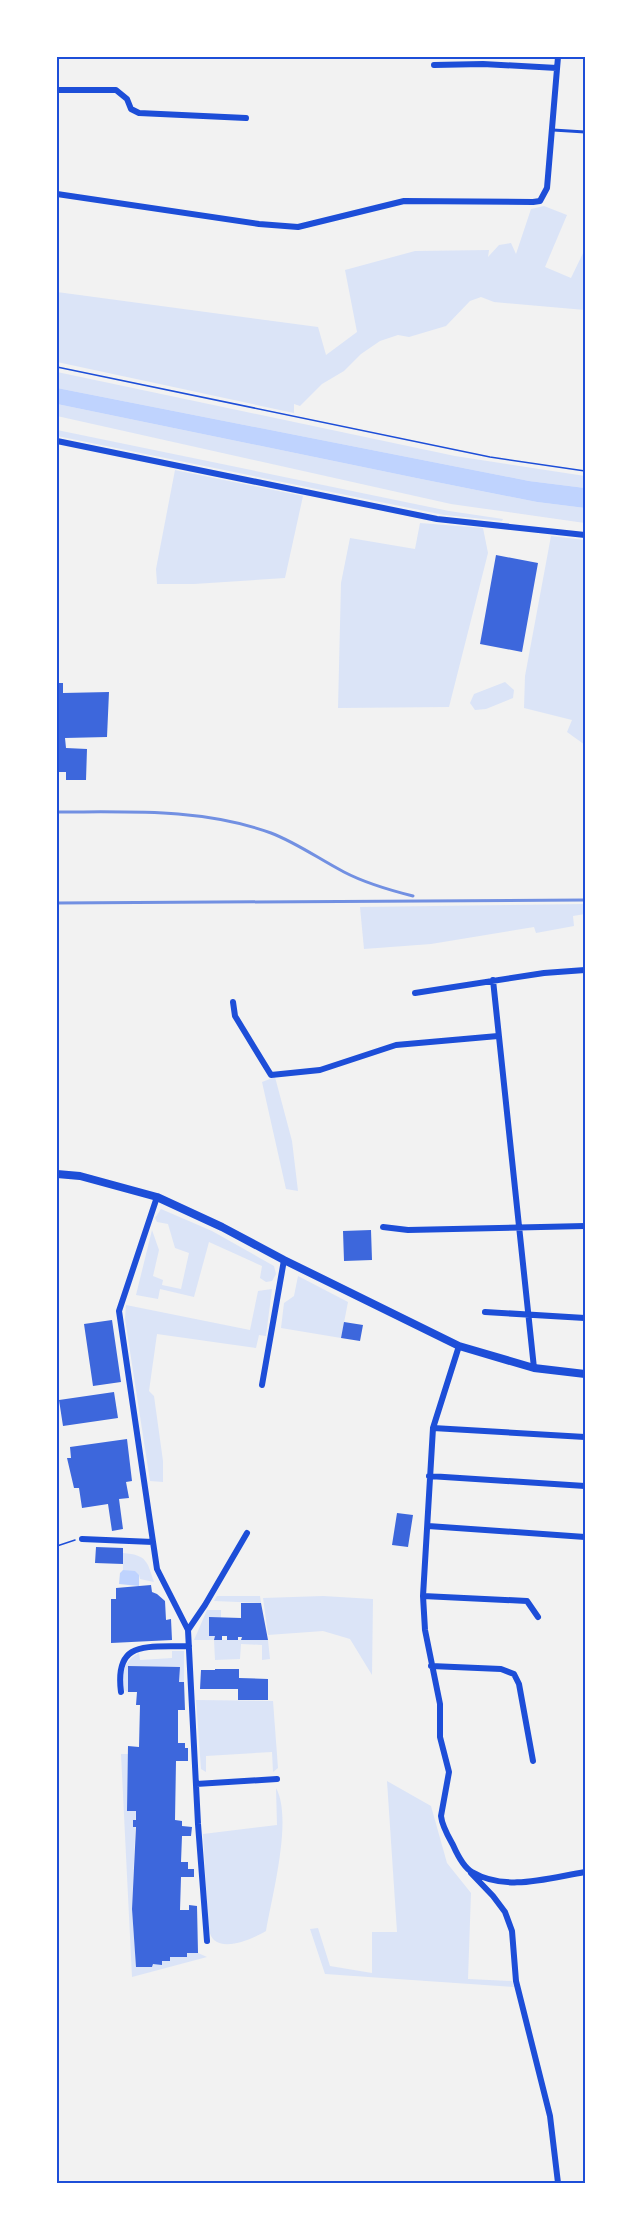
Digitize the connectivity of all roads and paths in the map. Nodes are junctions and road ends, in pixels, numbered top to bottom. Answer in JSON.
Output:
{"nodes":[{"id":1,"x":558,"y":57,"type":"edge"},
{"id":2,"x":434,"y":65,"type":"dead end"},
{"id":3,"x":557,"y":68,"type":"junction"},
{"id":4,"x":57,"y":90,"type":"edge"},
{"id":5,"x":246,"y":118,"type":"dead end"},
{"id":6,"x":553,"y":130,"type":"junction"},
{"id":7,"x":585,"y":132,"type":"edge"},
{"id":8,"x":57,"y":194,"type":"edge"},
{"id":9,"x":57,"y":367,"type":"edge"},
{"id":10,"x":57,"y":441,"type":"edge"},
{"id":11,"x":585,"y":471,"type":"edge"},
{"id":12,"x":585,"y":535,"type":"edge"},
{"id":13,"x":585,"y":970,"type":"edge"},
{"id":14,"x":493,"y":980,"type":"junction"},
{"id":15,"x":415,"y":993,"type":"dead end"},
{"id":16,"x":233,"y":1002,"type":"dead end"},
{"id":17,"x":498,"y":1036,"type":"junction"},
{"id":18,"x":57,"y":1174,"type":"edge"},
{"id":19,"x":157,"y":1197,"type":"junction"},
{"id":20,"x":585,"y":1226,"type":"edge"},
{"id":21,"x":383,"y":1227,"type":"dead end"},
{"id":22,"x":518,"y":1228,"type":"junction"},
{"id":23,"x":284,"y":1260,"type":"junction"},
{"id":24,"x":485,"y":1312,"type":"dead end"},
{"id":25,"x":527,"y":1316,"type":"junction"},
{"id":26,"x":585,"y":1318,"type":"edge"},
{"id":27,"x":459,"y":1346,"type":"junction"},
{"id":28,"x":534,"y":1368,"type":"junction"},
{"id":29,"x":585,"y":1374,"type":"edge"},
{"id":30,"x":262,"y":1385,"type":"dead end"},
{"id":31,"x":433,"y":1428,"type":"junction"},
{"id":32,"x":585,"y":1437,"type":"edge"},
{"id":33,"x":429,"y":1476,"type":"junction"},
{"id":34,"x":585,"y":1486,"type":"edge"},
{"id":35,"x":428,"y":1526,"type":"junction"},
{"id":36,"x":247,"y":1533,"type":"dead end"},
{"id":37,"x":585,"y":1537,"type":"edge"},
{"id":38,"x":82,"y":1539,"type":"joint"},
{"id":39,"x":153,"y":1542,"type":"junction"},
{"id":40,"x":57,"y":1546,"type":"edge"},
{"id":41,"x":423,"y":1596,"type":"junction"},
{"id":42,"x":538,"y":1617,"type":"dead end"},
{"id":43,"x":188,"y":1630,"type":"junction"},
{"id":44,"x":189,"y":1646,"type":"junction"},
{"id":45,"x":431,"y":1666,"type":"junction"},
{"id":46,"x":122,"y":1692,"type":"dead end"},
{"id":47,"x":533,"y":1761,"type":"dead end"},
{"id":48,"x":277,"y":1779,"type":"dead end"},
{"id":49,"x":196,"y":1784,"type":"junction"},
{"id":50,"x":470,"y":1871,"type":"junction"},
{"id":51,"x":585,"y":1872,"type":"edge"},
{"id":52,"x":207,"y":1941,"type":"dead end"},
{"id":53,"x":558,"y":2183,"type":"edge"}],
"edges":[{"from":1,"to":3,"type":"street"},
{"from":2,"to":3,"type":"street"},
{"from":3,"to":6,"type":"street"},
{"from":4,"to":5,"type":"street"},
{"from":6,"to":7,"type":"lane"},
{"from":6,"to":8,"type":"street"},
{"from":9,"to":11,"type":"path"},
{"from":10,"to":12,"type":"street"},
{"from":13,"to":14,"type":"street"},
{"from":14,"to":15,"type":"street"},
{"from":14,"to":17,"type":"street"},
{"from":16,"to":17,"type":"street"},
{"from":17,"to":22,"type":"street"},
{"from":18,"to":19,"type":"main road"},
{"from":19,"to":23,"type":"main road"},
{"from":19,"to":39,"type":"street"},
{"from":20,"to":22,"type":"street"},
{"from":21,"to":22,"type":"street"},
{"from":22,"to":25,"type":"street"},
{"from":23,"to":27,"type":"main road"},
{"from":23,"to":30,"type":"street"},
{"from":24,"to":25,"type":"street"},
{"from":25,"to":26,"type":"street"},
{"from":25,"to":28,"type":"street"},
{"from":27,"to":28,"type":"main road"},
{"from":27,"to":31,"type":"street"},
{"from":28,"to":29,"type":"main road"},
{"from":31,"to":32,"type":"street"},
{"from":31,"to":33,"type":"street"},
{"from":33,"to":34,"type":"street"},
{"from":33,"to":35,"type":"street"},
{"from":35,"to":37,"type":"street"},
{"from":35,"to":41,"type":"street"},
{"from":36,"to":43,"type":"street"},
{"from":38,"to":39,"type":"street"},
{"from":38,"to":40,"type":"path"},
{"from":39,"to":43,"type":"street"},
{"from":41,"to":42,"type":"street"},
{"from":41,"to":45,"type":"street"},
{"from":43,"to":44,"type":"street"},
{"from":44,"to":46,"type":"street"},
{"from":44,"to":49,"type":"street"},
{"from":45,"to":47,"type":"street"},
{"from":45,"to":50,"type":"street"},
{"from":48,"to":49,"type":"street"},
{"from":49,"to":52,"type":"street"},
{"from":50,"to":51,"type":"street"},
{"from":50,"to":53,"type":"street"}]}
